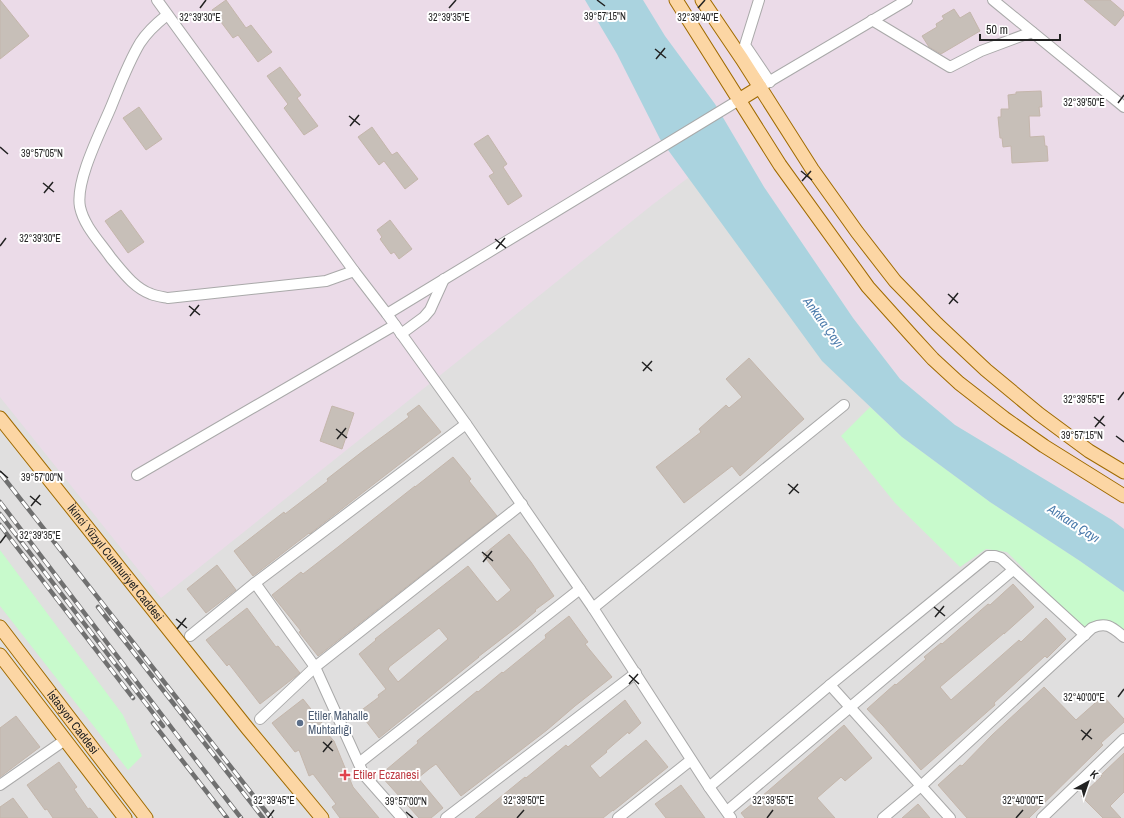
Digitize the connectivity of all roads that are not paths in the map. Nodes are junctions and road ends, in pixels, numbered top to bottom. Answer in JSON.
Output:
{"nodes":[{"id":1,"x":157,"y":0,"type":"edge"},
{"id":2,"x":676,"y":0,"type":"edge"},
{"id":3,"x":702,"y":0,"type":"edge"},
{"id":4,"x":759,"y":0,"type":"edge"},
{"id":5,"x":907,"y":0,"type":"edge"},
{"id":6,"x":993,"y":0,"type":"edge"},
{"id":7,"x":167,"y":15,"type":"junction"},
{"id":8,"x":872,"y":20,"type":"junction"},
{"id":9,"x":1032,"y":32,"type":"junction"},
{"id":10,"x":765,"y":84,"type":"junction"},
{"id":11,"x":739,"y":100,"type":"junction"},
{"id":12,"x":1124,"y":107,"type":"edge"},
{"id":13,"x":354,"y":271,"type":"junction"},
{"id":14,"x":444,"y":279,"type":"junction"},
{"id":15,"x":387,"y":314,"type":"junction"},
{"id":16,"x":395,"y":325,"type":"junction"},
{"id":17,"x":401,"y":334,"type":"junction"},
{"id":18,"x":844,"y":405,"type":"dead end"},
{"id":19,"x":0,"y":418,"type":"edge"},
{"id":20,"x":466,"y":424,"type":"junction"},
{"id":21,"x":1124,"y":472,"type":"edge"},
{"id":22,"x":137,"y":475,"type":"dead end"},
{"id":23,"x":1124,"y":496,"type":"edge"},
{"id":24,"x":522,"y":504,"type":"junction"},
{"id":25,"x":1013,"y":570,"type":"junction"},
{"id":26,"x":255,"y":583,"type":"junction"},
{"id":27,"x":580,"y":589,"type":"junction"},
{"id":28,"x":593,"y":608,"type":"junction"},
{"id":29,"x":0,"y":627,"type":"edge"},
{"id":30,"x":1085,"y":635,"type":"junction"},
{"id":31,"x":190,"y":636,"type":"dead end"},
{"id":32,"x":1124,"y":637,"type":"edge"},
{"id":33,"x":0,"y":655,"type":"edge"},
{"id":34,"x":315,"y":667,"type":"junction"},
{"id":35,"x":636,"y":673,"type":"junction"},
{"id":36,"x":830,"y":685,"type":"junction"},
{"id":37,"x":850,"y":707,"type":"junction"},
{"id":38,"x":260,"y":719,"type":"dead end"},
{"id":39,"x":1124,"y":739,"type":"edge"},
{"id":40,"x":65,"y":740,"type":"junction"},
{"id":41,"x":691,"y":760,"type":"junction"},
{"id":42,"x":359,"y":763,"type":"junction"},
{"id":43,"x":0,"y":785,"type":"edge"},
{"id":44,"x":921,"y":786,"type":"junction"},
{"id":45,"x":709,"y":787,"type":"junction"},
{"id":46,"x":729,"y":815,"type":"edge"},
{"id":47,"x":125,"y":818,"type":"edge"},
{"id":48,"x":146,"y":818,"type":"edge"},
{"id":49,"x":322,"y":818,"type":"edge"},
{"id":50,"x":402,"y":818,"type":"edge"},
{"id":51,"x":446,"y":818,"type":"edge"},
{"id":52,"x":618,"y":818,"type":"edge"},
{"id":53,"x":883,"y":818,"type":"edge"},
{"id":54,"x":950,"y":818,"type":"edge"},
{"id":55,"x":1042,"y":818,"type":"edge"}],
"edges":[{"from":1,"to":7,"type":"street"},
{"from":2,"to":11,"type":"main road"},
{"from":3,"to":10,"type":"main road"},
{"from":4,"to":10,"type":"street"},
{"from":5,"to":8,"type":"street"},
{"from":6,"to":9,"type":"street"},
{"from":7,"to":13,"type":"street"},
{"from":7,"to":13,"type":"street"},
{"from":8,"to":9,"type":"street"},
{"from":8,"to":10,"type":"street"},
{"from":9,"to":12,"type":"street"},
{"from":10,"to":11,"type":"main road"},
{"from":10,"to":21,"type":"main road"},
{"from":11,"to":14,"type":"street"},
{"from":11,"to":23,"type":"main road"},
{"from":13,"to":15,"type":"street"},
{"from":14,"to":15,"type":"street"},
{"from":14,"to":17,"type":"street"},
{"from":15,"to":16,"type":"street"},
{"from":16,"to":17,"type":"street"},
{"from":16,"to":22,"type":"street"},
{"from":17,"to":20,"type":"street"},
{"from":18,"to":28,"type":"street"},
{"from":19,"to":49,"type":"main road","name":"İkinci Yüzyıl Cumhuriyet Caddesi"},
{"from":20,"to":24,"type":"street"},
{"from":20,"to":26,"type":"street"},
{"from":24,"to":27,"type":"street"},
{"from":24,"to":34,"type":"street"},
{"from":25,"to":30,"type":"street"},
{"from":25,"to":36,"type":"street"},
{"from":25,"to":37,"type":"street"},
{"from":26,"to":31,"type":"street"},
{"from":26,"to":34,"type":"street"},
{"from":27,"to":28,"type":"street"},
{"from":27,"to":42,"type":"street"},
{"from":28,"to":35,"type":"street"},
{"from":29,"to":48,"type":"main road","name":"İstasyon Caddesi"},
{"from":30,"to":32,"type":"street"},
{"from":30,"to":44,"type":"street"},
{"from":33,"to":40,"type":"main road","name":"İstasyon Caddesi"},
{"from":34,"to":38,"type":"street"},
{"from":34,"to":42,"type":"street"},
{"from":35,"to":41,"type":"street"},
{"from":35,"to":51,"type":"street"},
{"from":36,"to":37,"type":"street"},
{"from":36,"to":45,"type":"street"},
{"from":37,"to":44,"type":"street"},
{"from":37,"to":46,"type":"street"},
{"from":39,"to":55,"type":"street"},
{"from":40,"to":43,"type":"street"},
{"from":40,"to":47,"type":"main road","name":"İstasyon Caddesi"},
{"from":41,"to":45,"type":"street"},
{"from":41,"to":52,"type":"street"},
{"from":42,"to":50,"type":"street"},
{"from":44,"to":53,"type":"street"},
{"from":44,"to":54,"type":"street"},
{"from":45,"to":46,"type":"street"}]}
